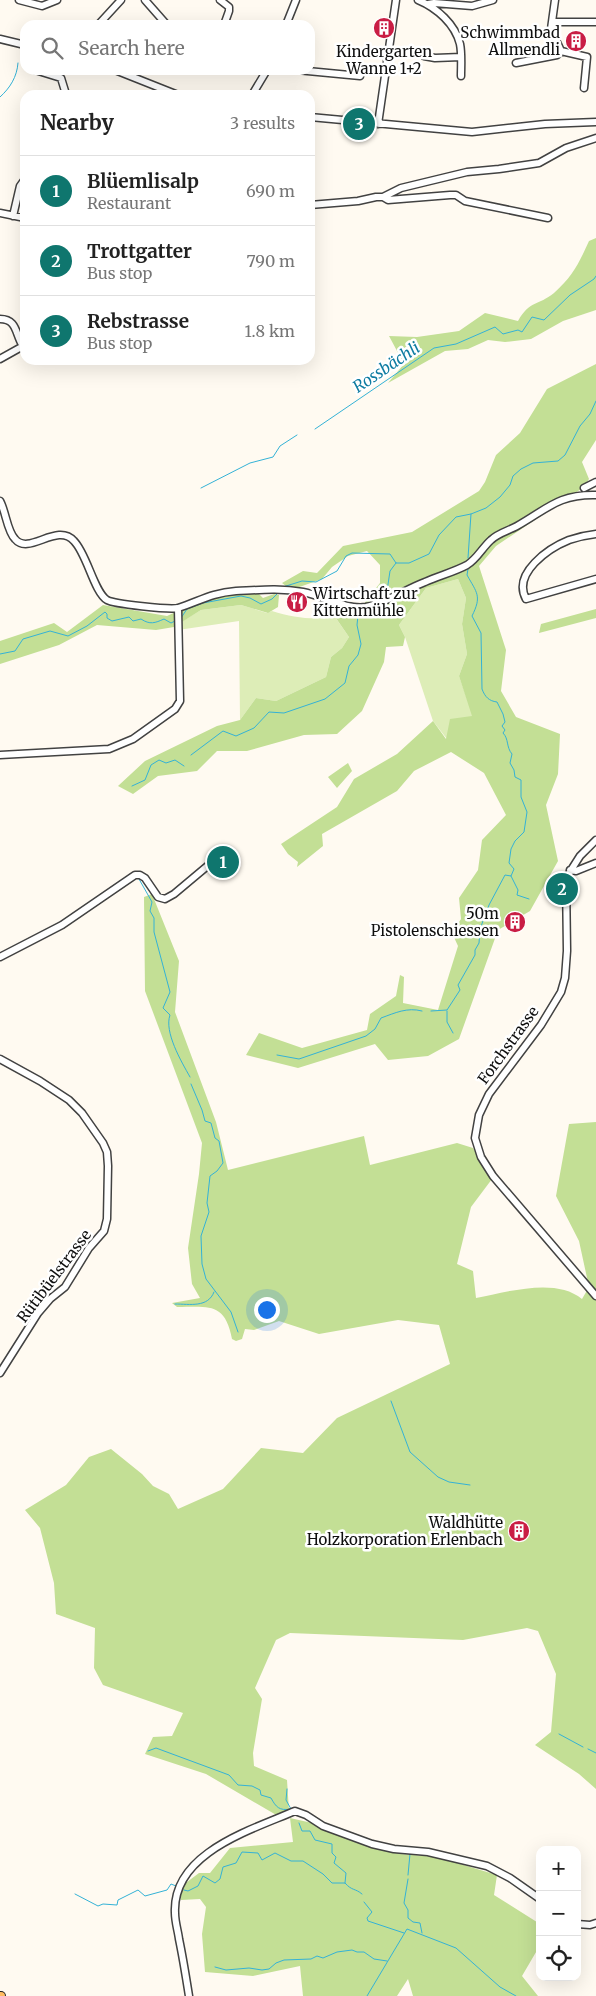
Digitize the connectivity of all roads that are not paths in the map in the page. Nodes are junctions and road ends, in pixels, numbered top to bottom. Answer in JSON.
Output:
{"nodes":[{"id":1,"x":19,"y":0,"type":"edge"},
{"id":2,"x":58,"y":0,"type":"edge"},
{"id":3,"x":144,"y":0,"type":"edge"},
{"id":4,"x":220,"y":0,"type":"edge"},
{"id":5,"x":296,"y":0,"type":"edge"},
{"id":6,"x":396,"y":0,"type":"edge"},
{"id":7,"x":418,"y":0,"type":"edge"},
{"id":8,"x":493,"y":0,"type":"edge"},
{"id":9,"x":555,"y":0,"type":"edge"},
{"id":10,"x":119,"y":1,"type":"edge"},
{"id":11,"x":428,"y":4,"type":"junction"},
{"id":12,"x":102,"y":20,"type":"edge"},
{"id":13,"x":162,"y":20,"type":"edge"},
{"id":14,"x":226,"y":20,"type":"edge"},
{"id":15,"x":288,"y":20,"type":"edge"},
{"id":16,"x":553,"y":22,"type":"junction"},
{"id":17,"x":596,"y":22,"type":"edge"},
{"id":18,"x":0,"y":39,"type":"edge"},
{"id":19,"x":20,"y":44,"type":"edge"},
{"id":20,"x":561,"y":51,"type":"junction"},
{"id":21,"x":424,"y":56,"type":"dead end"},
{"id":22,"x":461,"y":57,"type":"junction"},
{"id":23,"x":516,"y":63,"type":"dead end"},
{"id":24,"x":315,"y":72,"type":"edge"},
{"id":25,"x":51,"y":75,"type":"edge"},
{"id":26,"x":128,"y":75,"type":"edge"},
{"id":27,"x":264,"y":75,"type":"edge"},
{"id":28,"x":360,"y":76,"type":"dead end"},
{"id":29,"x":461,"y":76,"type":"dead end"},
{"id":30,"x":584,"y":88,"type":"dead end"},
{"id":31,"x":66,"y":90,"type":"edge"},
{"id":32,"x":165,"y":90,"type":"edge"},
{"id":33,"x":255,"y":90,"type":"edge"},
{"id":34,"x":315,"y":118,"type":"edge"},
{"id":35,"x":596,"y":122,"type":"edge"},
{"id":36,"x":378,"y":124,"type":"junction"},
{"id":37,"x":596,"y":138,"type":"edge"},
{"id":38,"x":20,"y":186,"type":"edge"},
{"id":39,"x":383,"y":197,"type":"junction"},
{"id":40,"x":315,"y":204,"type":"edge"},
{"id":41,"x":0,"y":213,"type":"edge"},
{"id":42,"x":13,"y":216,"type":"junction"},
{"id":43,"x":20,"y":217,"type":"edge"},
{"id":44,"x":548,"y":218,"type":"dead end"},
{"id":45,"x":0,"y":319,"type":"edge"},
{"id":46,"x":20,"y":338,"type":"edge"},
{"id":47,"x":20,"y":348,"type":"edge"},
{"id":48,"x":0,"y":359,"type":"edge"},
{"id":49,"x":596,"y":482,"type":"edge"},
{"id":50,"x":584,"y":488,"type":"dead end"},
{"id":51,"x":596,"y":495,"type":"edge"},
{"id":52,"x":0,"y":501,"type":"edge"},
{"id":53,"x":596,"y":534,"type":"edge"},
{"id":54,"x":596,"y":580,"type":"edge"},
{"id":55,"x":178,"y":608,"type":"junction"},
{"id":56,"x":0,"y":755,"type":"edge"},
{"id":57,"x":596,"y":840,"type":"edge"},
{"id":58,"x":211,"y":863,"type":"dead end"},
{"id":59,"x":596,"y":863,"type":"edge"},
{"id":60,"x":570,"y":870,"type":"junction"},
{"id":61,"x":0,"y":957,"type":"edge"},
{"id":62,"x":0,"y":1059,"type":"edge"},
{"id":63,"x":596,"y":1296,"type":"edge"},
{"id":64,"x":0,"y":1373,"type":"edge"},
{"id":65,"x":536,"y":1896,"type":"edge"},
{"id":66,"x":596,"y":1923,"type":"edge"},
{"id":67,"x":581,"y":1924,"type":"edge"},
{"id":68,"x":189,"y":1996,"type":"edge"}],
"edges":[{"from":1,"to":2,"type":"street"},
{"from":3,"to":13,"type":"street"},
{"from":4,"to":14,"type":"street"},
{"from":5,"to":15,"type":"street"},
{"from":6,"to":36,"type":"street"},
{"from":7,"to":11,"type":"street"},
{"from":8,"to":11,"type":"street"},
{"from":9,"to":16,"type":"street"},
{"from":10,"to":12,"type":"street"},
{"from":11,"to":22,"type":"street"},
{"from":16,"to":17,"type":"street"},
{"from":16,"to":20,"type":"street"},
{"from":18,"to":19,"type":"street"},
{"from":20,"to":23,"type":"street"},
{"from":20,"to":30,"type":"street"},
{"from":21,"to":22,"type":"street"},
{"from":22,"to":29,"type":"street"},
{"from":24,"to":28,"type":"street"},
{"from":25,"to":31,"type":"street"},
{"from":26,"to":32,"type":"street"},
{"from":27,"to":33,"type":"street"},
{"from":34,"to":36,"type":"street"},
{"from":35,"to":36,"type":"street"},
{"from":37,"to":39,"type":"street"},
{"from":38,"to":42,"type":"street"},
{"from":39,"to":40,"type":"street"},
{"from":39,"to":44,"type":"street"},
{"from":41,"to":42,"type":"street"},
{"from":42,"to":43,"type":"street"},
{"from":45,"to":46,"type":"street"},
{"from":47,"to":48,"type":"street"},
{"from":49,"to":50,"type":"street"},
{"from":51,"to":55,"type":"street"},
{"from":52,"to":55,"type":"street"},
{"from":53,"to":54,"type":"street"},
{"from":55,"to":56,"type":"street"},
{"from":57,"to":60,"type":"street","name":"Forchstrasse"},
{"from":58,"to":61,"type":"street"},
{"from":59,"to":60,"type":"street"},
{"from":60,"to":63,"type":"street","name":"Forchstrasse"},
{"from":62,"to":64,"type":"street","name":"Rütibüelstrasse"},
{"from":65,"to":68,"type":"street"},
{"from":66,"to":67,"type":"street"}]}
